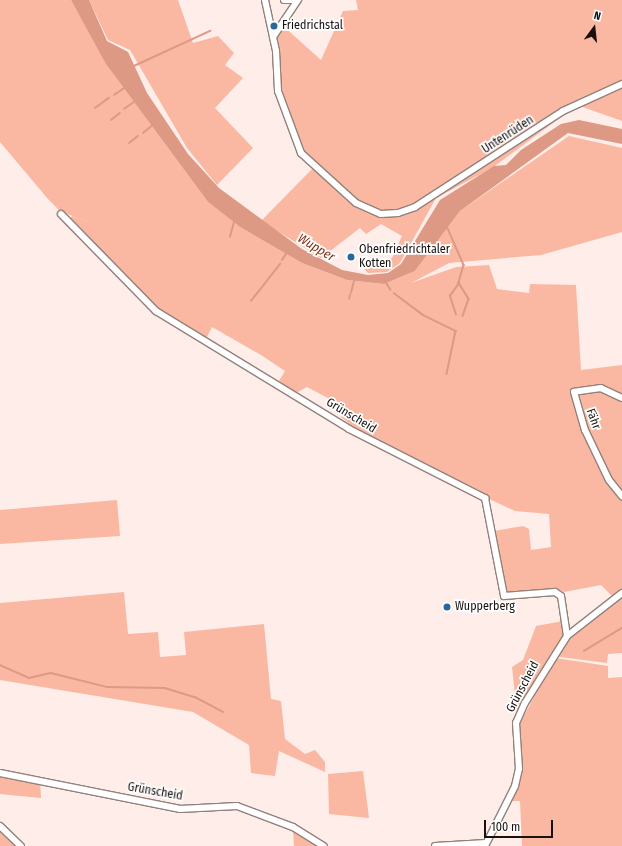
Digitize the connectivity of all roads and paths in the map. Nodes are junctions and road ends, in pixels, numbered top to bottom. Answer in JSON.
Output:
{"nodes":[{"id":1,"x":265,"y":0,"type":"edge"},
{"id":2,"x":284,"y":0,"type":"edge"},
{"id":3,"x":294,"y":0,"type":"edge"},
{"id":4,"x":298,"y":0,"type":"edge"},
{"id":5,"x":273,"y":37,"type":"junction"},
{"id":6,"x":622,"y":84,"type":"edge"},
{"id":7,"x":61,"y":214,"type":"dead end"},
{"id":8,"x":622,"y":398,"type":"edge"},
{"id":9,"x":622,"y":496,"type":"edge"},
{"id":10,"x":622,"y":593,"type":"edge"},
{"id":11,"x":567,"y":636,"type":"junction"},
{"id":12,"x":0,"y":773,"type":"edge"},
{"id":13,"x":0,"y":826,"type":"edge"},
{"id":14,"x":486,"y":844,"type":"edge"},
{"id":15,"x":21,"y":846,"type":"edge"},
{"id":16,"x":324,"y":846,"type":"edge"},
{"id":17,"x":435,"y":846,"type":"edge"}],
"edges":[{"from":1,"to":5,"type":"street"},
{"from":2,"to":3,"type":"street"},
{"from":4,"to":5,"type":"street"},
{"from":5,"to":6,"type":"street","name":"Untenrüden"},
{"from":7,"to":11,"type":"street","name":"Grünscheid"},
{"from":8,"to":9,"type":"street","name":"Fähr"},
{"from":10,"to":11,"type":"street","name":"Grünscheid"},
{"from":11,"to":14,"type":"street","name":"Grünscheid"},
{"from":12,"to":16,"type":"street","name":"Grünscheid"},
{"from":13,"to":15,"type":"street"},
{"from":14,"to":17,"type":"street","name":"Grünscheid"}]}
